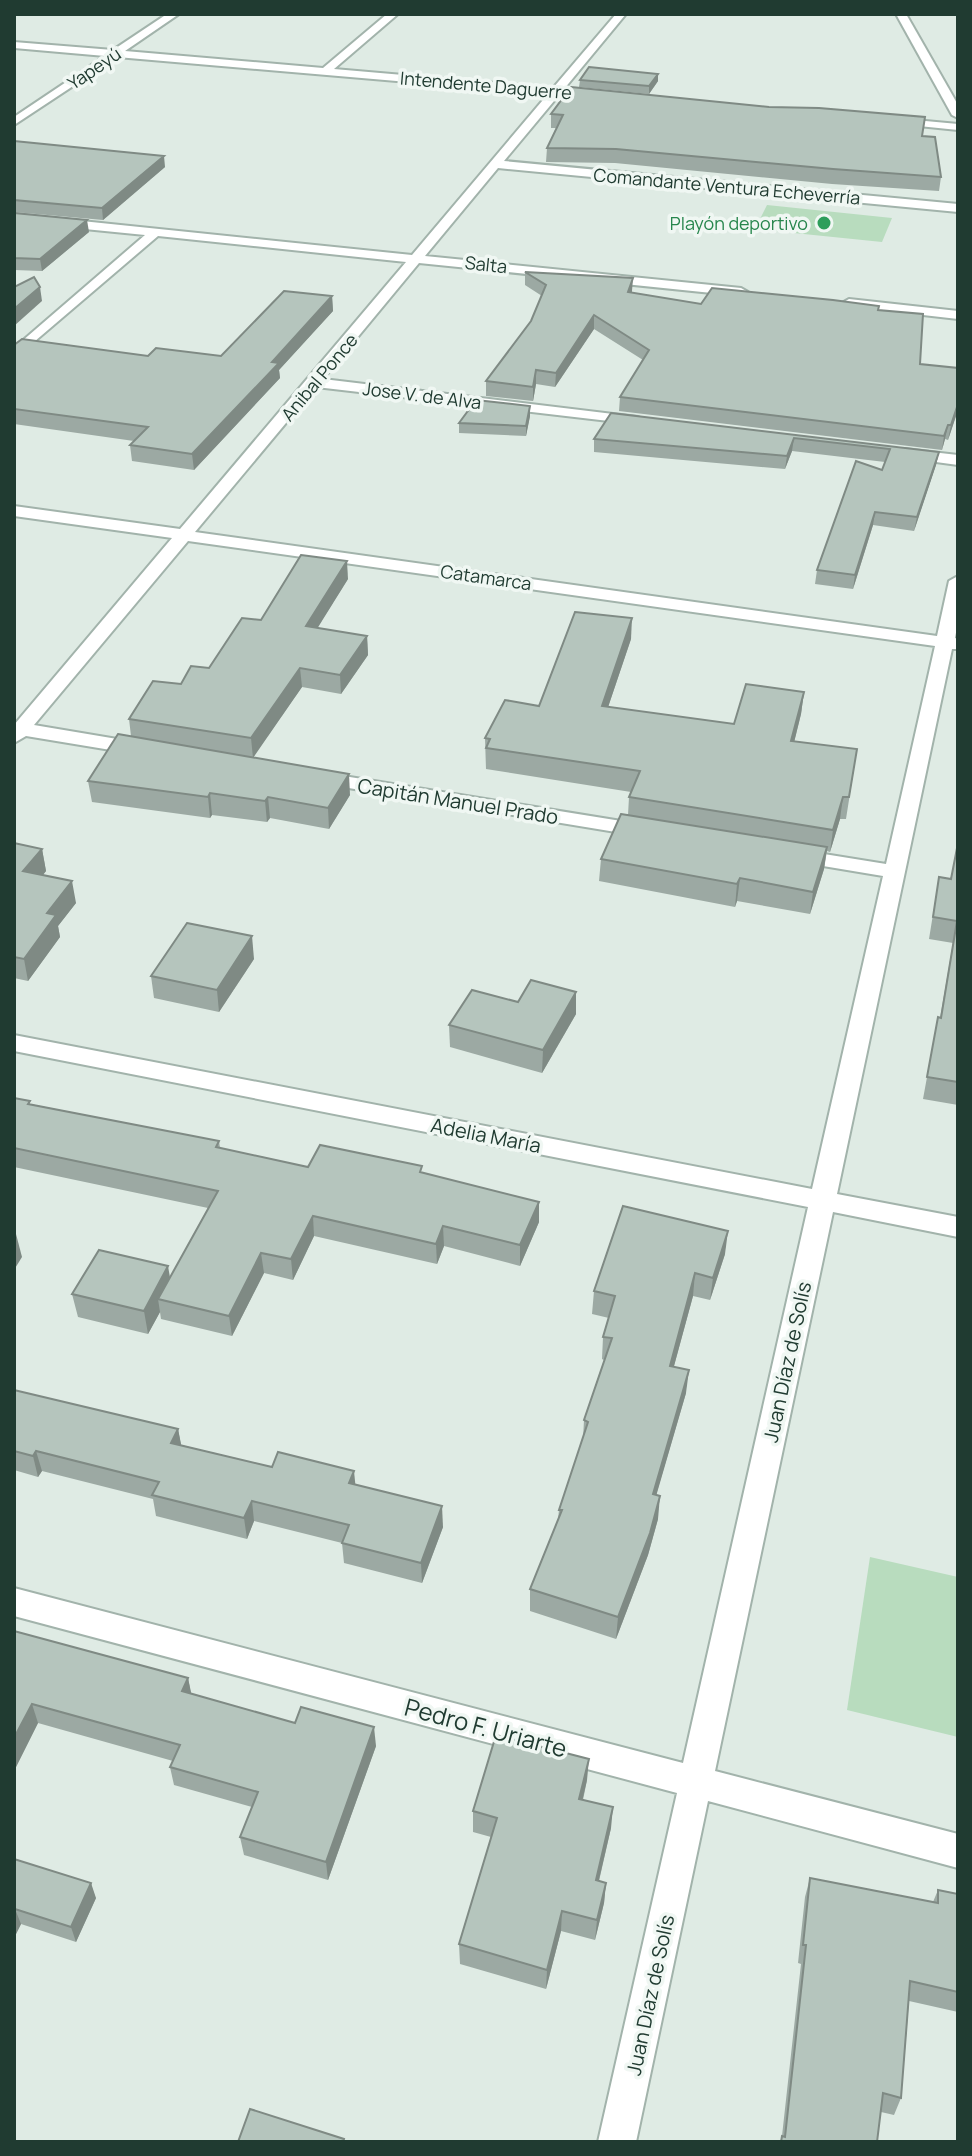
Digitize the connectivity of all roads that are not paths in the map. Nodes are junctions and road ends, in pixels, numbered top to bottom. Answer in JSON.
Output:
{"nodes":[{"id":1,"x":174,"y":14,"type":"edge"},
{"id":2,"x":393,"y":14,"type":"edge"},
{"id":3,"x":621,"y":14,"type":"edge"},
{"id":4,"x":901,"y":14,"type":"edge"},
{"id":5,"x":14,"y":45,"type":"edge"},
{"id":6,"x":116,"y":53,"type":"junction"},
{"id":7,"x":326,"y":71,"type":"junction"},
{"id":8,"x":557,"y":91,"type":"junction"},
{"id":9,"x":603,"y":95,"type":"edge"},
{"id":10,"x":958,"y":115,"type":"edge"},
{"id":11,"x":881,"y":120,"type":"edge"},
{"id":12,"x":14,"y":122,"type":"edge"},
{"id":13,"x":958,"y":127,"type":"edge"},
{"id":14,"x":496,"y":164,"type":"junction"},
{"id":15,"x":958,"y":208,"type":"edge"},
{"id":16,"x":14,"y":218,"type":"edge"},
{"id":17,"x":156,"y":232,"type":"junction"},
{"id":18,"x":420,"y":257,"type":"junction"},
{"id":19,"x":752,"y":293,"type":"edge"},
{"id":20,"x":831,"y":301,"type":"edge"},
{"id":21,"x":958,"y":315,"type":"edge"},
{"id":22,"x":14,"y":355,"type":"edge"},
{"id":23,"x":315,"y":382,"type":"junction"},
{"id":24,"x":656,"y":424,"type":"edge"},
{"id":25,"x":889,"y":452,"type":"edge"},
{"id":26,"x":958,"y":460,"type":"edge"},
{"id":27,"x":14,"y":511,"type":"edge"},
{"id":28,"x":185,"y":535,"type":"junction"},
{"id":29,"x":958,"y":581,"type":"edge"},
{"id":30,"x":952,"y":643,"type":"edge"},
{"id":31,"x":17,"y":733,"type":"edge"},
{"id":32,"x":162,"y":752,"type":"edge"},
{"id":33,"x":303,"y":775,"type":"edge"},
{"id":34,"x":670,"y":835,"type":"edge"},
{"id":35,"x":778,"y":853,"type":"edge"},
{"id":36,"x":895,"y":872,"type":"junction"},
{"id":37,"x":14,"y":1043,"type":"edge"},
{"id":38,"x":823,"y":1200,"type":"junction"},
{"id":39,"x":958,"y":1227,"type":"edge"},
{"id":40,"x":14,"y":1602,"type":"edge"},
{"id":41,"x":696,"y":1782,"type":"junction"},
{"id":42,"x":958,"y":1851,"type":"edge"},
{"id":43,"x":617,"y":2142,"type":"edge"}],
"edges":[{"from":1,"to":6,"type":"street","name":"Yapeyú"},
{"from":2,"to":7,"type":"street"},
{"from":3,"to":8,"type":"street","name":"Anibal Ponce"},
{"from":4,"to":10,"type":"street"},
{"from":5,"to":6,"type":"street","name":"Intendente Daguerre"},
{"from":6,"to":7,"type":"street","name":"Intendente Daguerre"},
{"from":6,"to":12,"type":"street","name":"Yapeyú"},
{"from":7,"to":8,"type":"street","name":"Intendente Daguerre"},
{"from":8,"to":9,"type":"street","name":"Intendente Daguerre"},
{"from":8,"to":14,"type":"street","name":"Anibal Ponce"},
{"from":11,"to":13,"type":"street"},
{"from":14,"to":15,"type":"street","name":"Comandante Ventura Echeverría"},
{"from":14,"to":18,"type":"street","name":"Anibal Ponce"},
{"from":16,"to":17,"type":"street","name":"Salta"},
{"from":17,"to":18,"type":"street","name":"Salta"},
{"from":17,"to":22,"type":"street"},
{"from":18,"to":19,"type":"street","name":"Salta"},
{"from":18,"to":23,"type":"street","name":"Anibal Ponce"},
{"from":20,"to":21,"type":"street"},
{"from":23,"to":24,"type":"street","name":"Jose V. de Alva"},
{"from":23,"to":28,"type":"street","name":"Anibal Ponce"},
{"from":25,"to":26,"type":"street"},
{"from":27,"to":28,"type":"street","name":"Catamarca"},
{"from":28,"to":30,"type":"street","name":"Catamarca"},
{"from":28,"to":31,"type":"street","name":"Anibal Ponce"},
{"from":29,"to":30,"type":"street","name":"Juan Díaz de Solís"},
{"from":30,"to":36,"type":"street","name":"Juan Díaz de Solís"},
{"from":31,"to":32,"type":"street"},
{"from":33,"to":34,"type":"street","name":"Capitán Manuel Prado"},
{"from":35,"to":36,"type":"street"},
{"from":36,"to":38,"type":"street","name":"Juan Díaz de Solís"},
{"from":37,"to":38,"type":"street","name":"Adelia María"},
{"from":38,"to":39,"type":"street","name":"Adelia María"},
{"from":38,"to":41,"type":"street","name":"Juan Díaz de Solís"},
{"from":40,"to":41,"type":"street","name":"Pedro F. Uriarte"},
{"from":41,"to":42,"type":"street","name":"Pedro F. Uriarte"},
{"from":41,"to":43,"type":"street","name":"Juan Díaz de Solís"}]}
